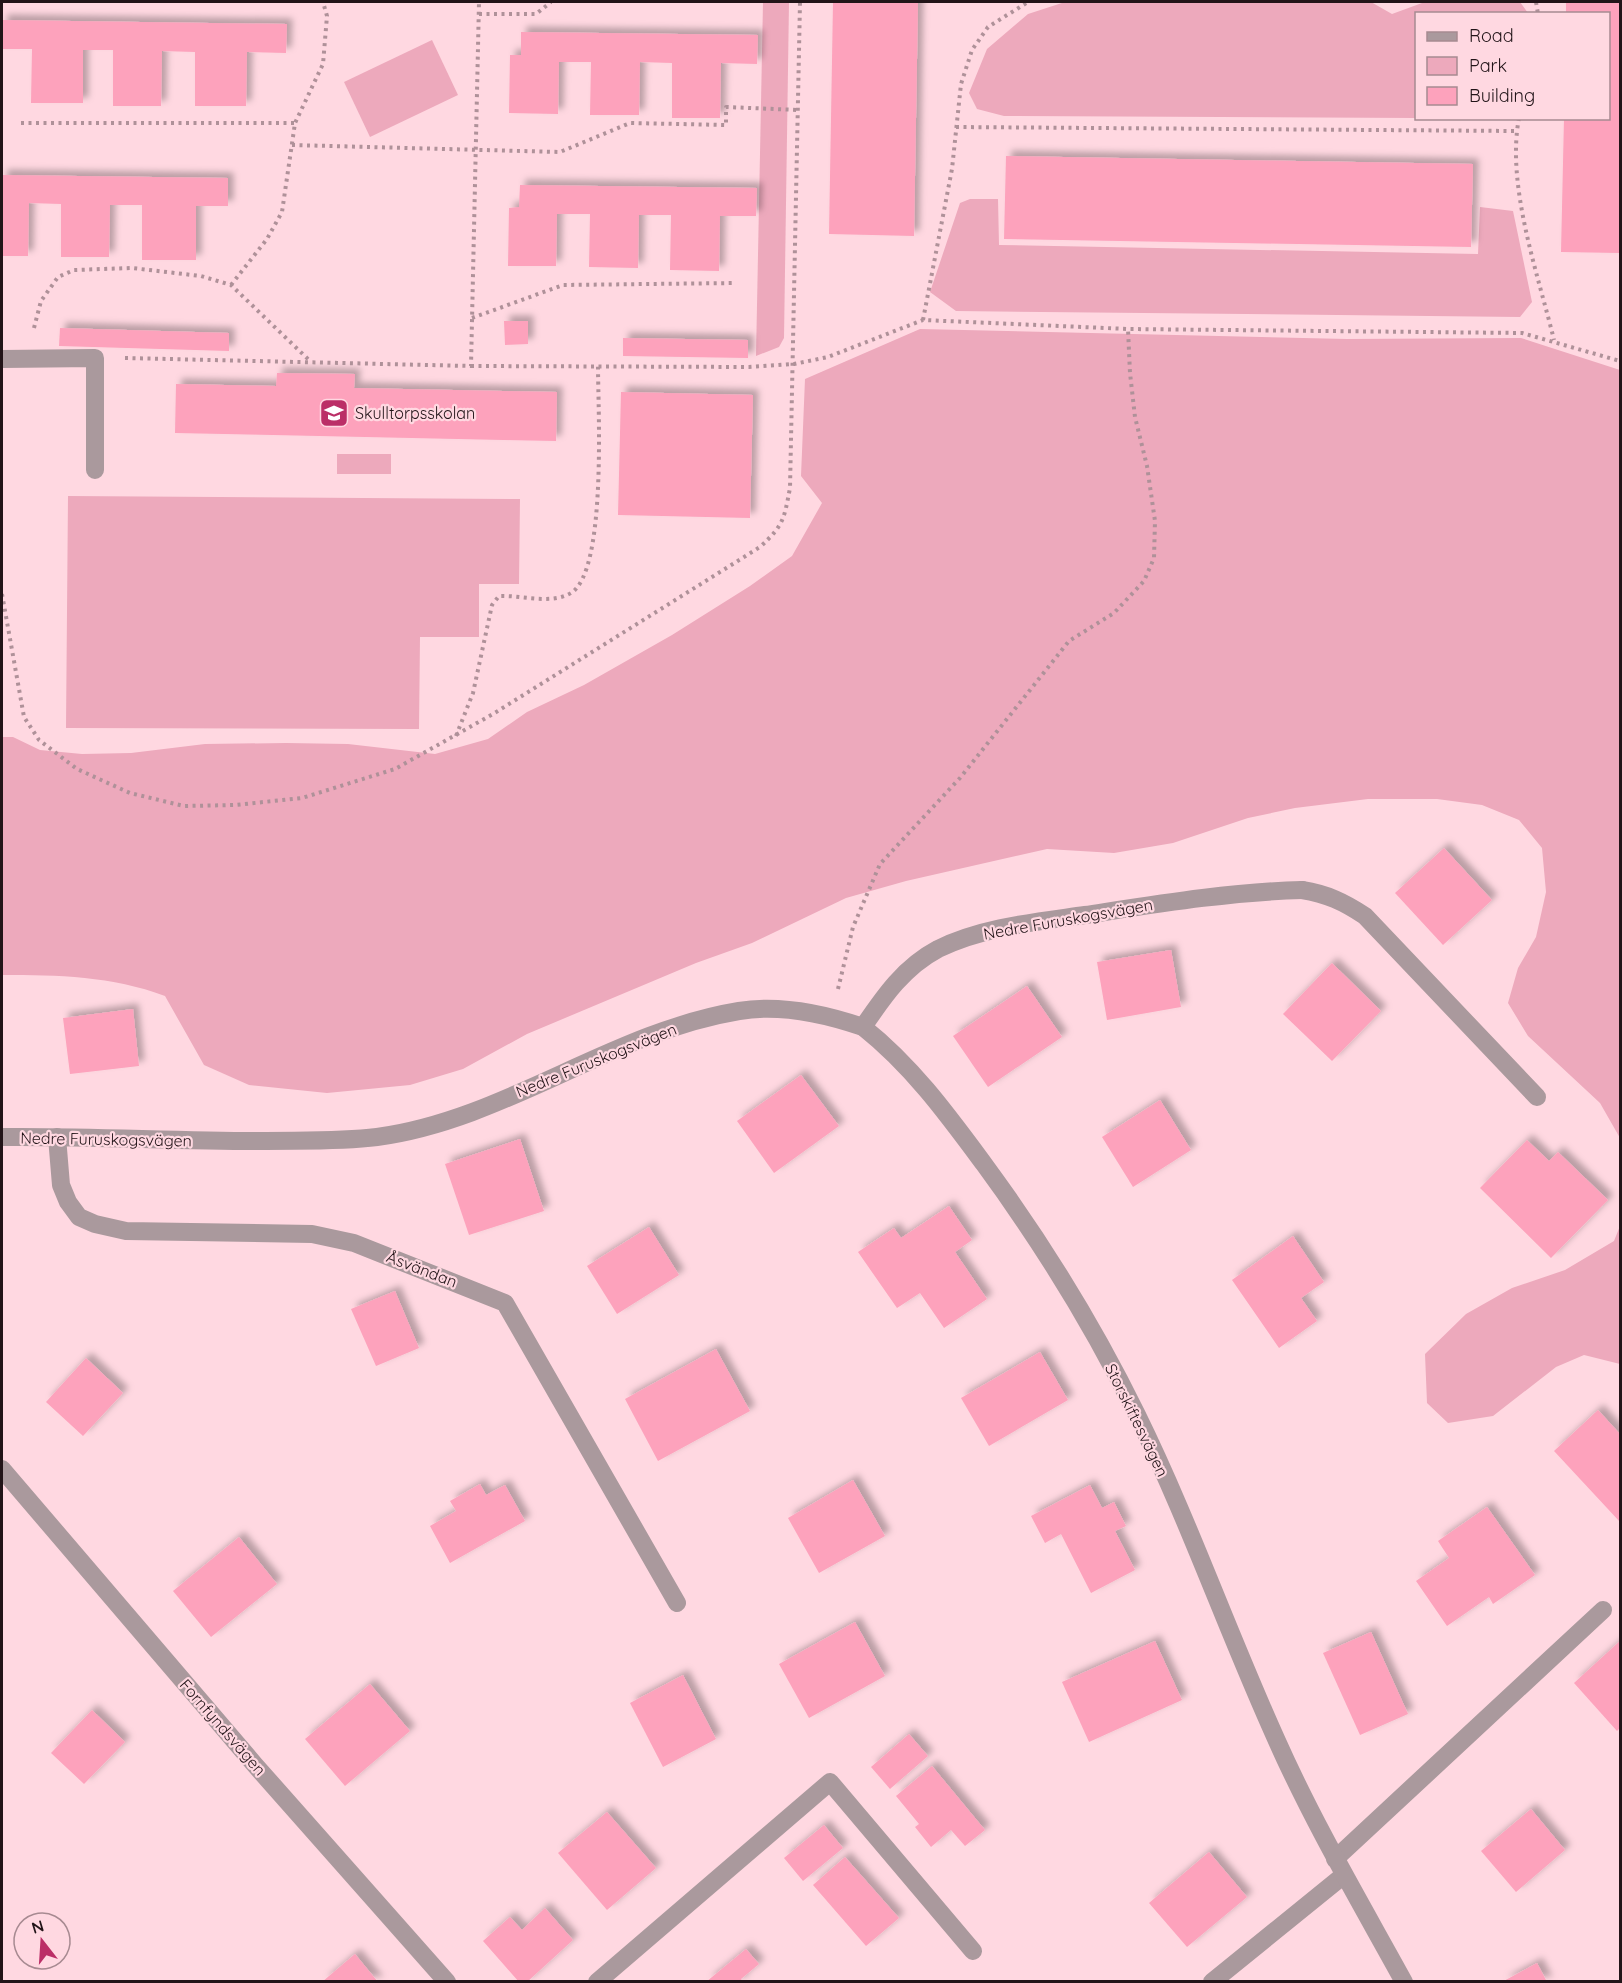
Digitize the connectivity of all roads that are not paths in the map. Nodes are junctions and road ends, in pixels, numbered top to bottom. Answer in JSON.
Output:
{"nodes":[{"id":1,"x":2,"y":359,"type":"edge"},
{"id":2,"x":95,"y":470,"type":"dead end"},
{"id":3,"x":863,"y":1027,"type":"junction"},
{"id":4,"x":1537,"y":1097,"type":"dead end"},
{"id":5,"x":2,"y":1137,"type":"edge"},
{"id":6,"x":57,"y":1137,"type":"junction"},
{"id":7,"x":2,"y":1469,"type":"edge"},
{"id":8,"x":677,"y":1604,"type":"dead end"},
{"id":9,"x":1603,"y":1610,"type":"dead end"},
{"id":10,"x":1339,"y":1867,"type":"junction"},
{"id":11,"x":973,"y":1951,"type":"dead end"},
{"id":12,"x":447,"y":1982,"type":"edge"},
{"id":13,"x":597,"y":1982,"type":"edge"},
{"id":14,"x":1212,"y":1982,"type":"edge"},
{"id":15,"x":1404,"y":1982,"type":"edge"}],
"edges":[{"from":1,"to":2,"type":"street"},
{"from":3,"to":4,"type":"street","name":"Nedre Furuskogsvägen"},
{"from":3,"to":6,"type":"street","name":"Nedre Furuskogsvägen"},
{"from":3,"to":10,"type":"street","name":"Storskiftesvägen"},
{"from":5,"to":6,"type":"street","name":"Nedre Furuskogsvägen"},
{"from":6,"to":8,"type":"street","name":"Åsvändan"},
{"from":7,"to":12,"type":"street","name":"Fornfyndsvägen"},
{"from":9,"to":10,"type":"street"},
{"from":10,"to":14,"type":"street"},
{"from":10,"to":15,"type":"street","name":"Storskiftesvägen"},
{"from":11,"to":13,"type":"street"}]}
